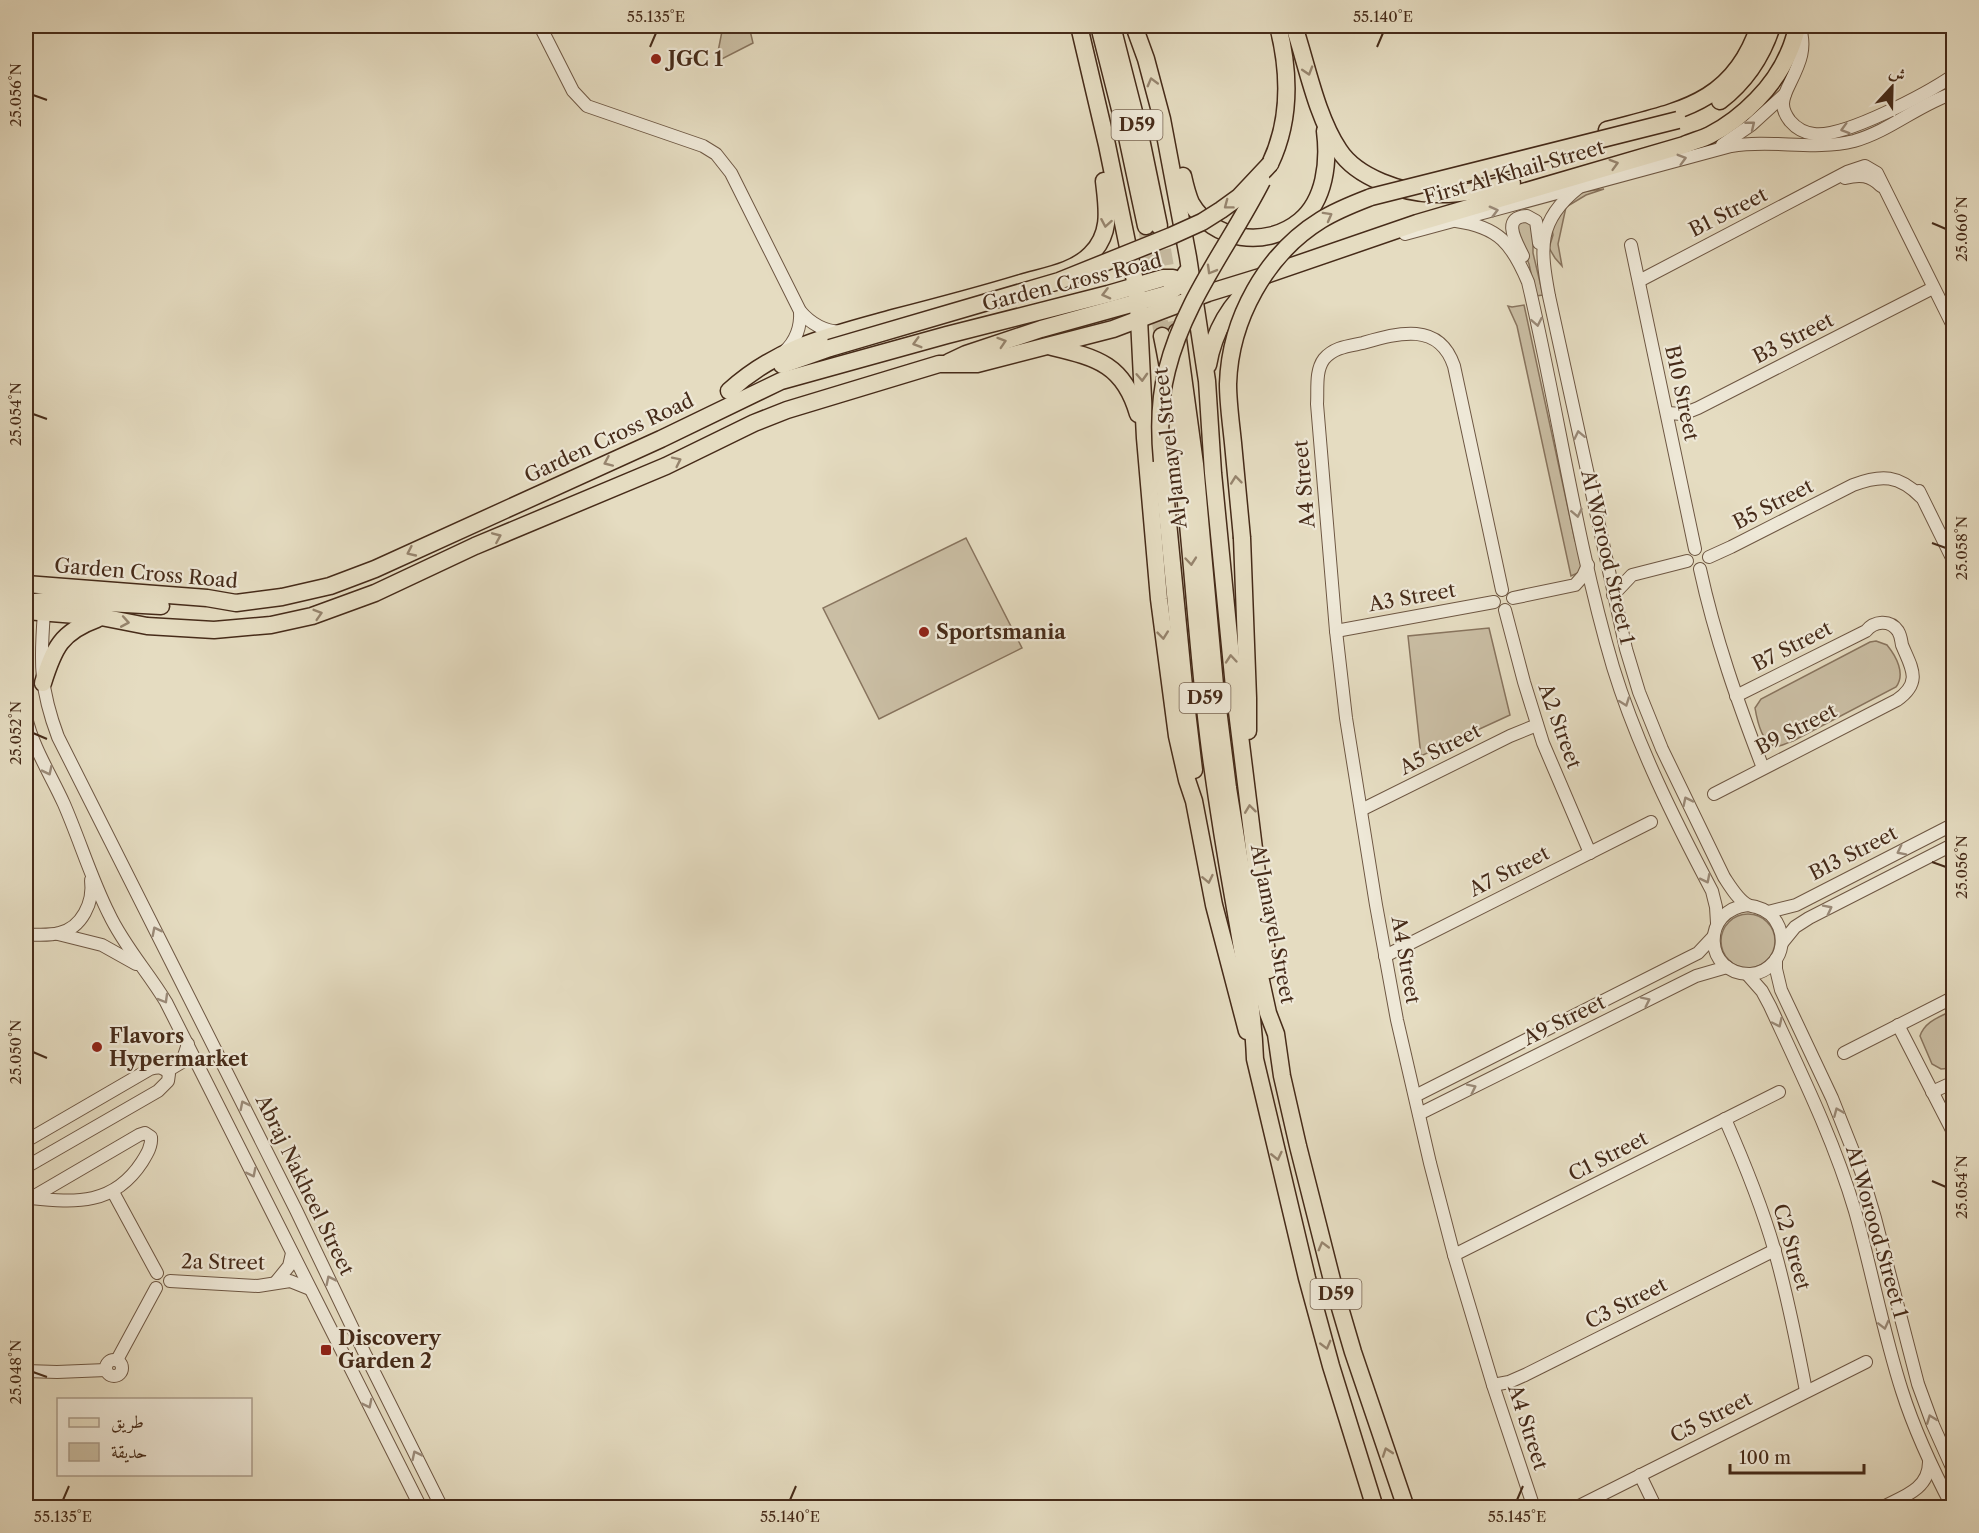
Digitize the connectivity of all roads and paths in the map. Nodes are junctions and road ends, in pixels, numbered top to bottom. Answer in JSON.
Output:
{"nodes":[{"id":1,"x":540,"y":26,"type":"edge"},
{"id":2,"x":1099,"y":26,"type":"edge"},
{"id":3,"x":1112,"y":26,"type":"edge"},
{"id":4,"x":1134,"y":26,"type":"edge"},
{"id":5,"x":1278,"y":26,"type":"edge"},
{"id":6,"x":1294,"y":26,"type":"edge"},
{"id":7,"x":1759,"y":26,"type":"edge"},
{"id":8,"x":1772,"y":26,"type":"edge"},
{"id":9,"x":1799,"y":26,"type":"edge"},
{"id":10,"x":1078,"y":30,"type":"edge"},
{"id":11,"x":1953,"y":75,"type":"edge"},
{"id":12,"x":1953,"y":93,"type":"edge"},
{"id":13,"x":1785,"y":94,"type":"junction"},
{"id":14,"x":1323,"y":116,"type":"junction"},
{"id":15,"x":1165,"y":139,"type":"junction"},
{"id":16,"x":1107,"y":145,"type":"junction"},
{"id":17,"x":1713,"y":150,"type":"junction"},
{"id":18,"x":1270,"y":164,"type":"junction"},
{"id":19,"x":1564,"y":179,"type":"junction"},
{"id":20,"x":1394,"y":186,"type":"junction"},
{"id":21,"x":1578,"y":188,"type":"junction"},
{"id":22,"x":1456,"y":221,"type":"junction"},
{"id":23,"x":1375,"y":237,"type":"junction"},
{"id":24,"x":1631,"y":245,"type":"dead end"},
{"id":25,"x":1189,"y":262,"type":"junction"},
{"id":26,"x":1260,"y":278,"type":"junction"},
{"id":27,"x":1639,"y":280,"type":"junction"},
{"id":28,"x":1182,"y":281,"type":"junction"},
{"id":29,"x":1528,"y":282,"type":"junction"},
{"id":30,"x":1547,"y":285,"type":"junction"},
{"id":31,"x":1933,"y":288,"type":"junction"},
{"id":32,"x":1194,"y":299,"type":"junction"},
{"id":33,"x":1138,"y":302,"type":"junction"},
{"id":34,"x":800,"y":310,"type":"junction"},
{"id":35,"x":1953,"y":328,"type":"edge"},
{"id":36,"x":841,"y":332,"type":"junction"},
{"id":37,"x":1048,"y":346,"type":"junction"},
{"id":38,"x":782,"y":353,"type":"junction"},
{"id":39,"x":948,"y":363,"type":"junction"},
{"id":40,"x":1207,"y":381,"type":"junction"},
{"id":41,"x":729,"y":391,"type":"junction"},
{"id":42,"x":1667,"y":413,"type":"junction"},
{"id":43,"x":1145,"y":438,"type":"junction"},
{"id":44,"x":661,"y":439,"type":"junction"},
{"id":45,"x":1695,"y":549,"type":"junction"},
{"id":46,"x":1708,"y":557,"type":"junction"},
{"id":47,"x":1687,"y":561,"type":"junction"},
{"id":48,"x":1953,"y":562,"type":"edge"},
{"id":49,"x":1588,"y":565,"type":"junction"},
{"id":50,"x":1607,"y":565,"type":"junction"},
{"id":51,"x":1700,"y":569,"type":"junction"},
{"id":52,"x":1632,"y":575,"type":"junction"},
{"id":53,"x":26,"y":584,"type":"edge"},
{"id":54,"x":1575,"y":585,"type":"junction"},
{"id":55,"x":1502,"y":590,"type":"junction"},
{"id":56,"x":1613,"y":595,"type":"junction"},
{"id":57,"x":1513,"y":598,"type":"junction"},
{"id":58,"x":1595,"y":601,"type":"junction"},
{"id":59,"x":1494,"y":602,"type":"junction"},
{"id":60,"x":236,"y":603,"type":"junction"},
{"id":61,"x":31,"y":607,"type":"edge"},
{"id":62,"x":1505,"y":610,"type":"junction"},
{"id":63,"x":101,"y":617,"type":"junction"},
{"id":64,"x":26,"y":620,"type":"edge"},
{"id":65,"x":1336,"y":631,"type":"junction"},
{"id":66,"x":1910,"y":661,"type":"joint"},
{"id":67,"x":43,"y":683,"type":"junction"},
{"id":68,"x":1736,"y":696,"type":"junction"},
{"id":69,"x":26,"y":717,"type":"edge"},
{"id":70,"x":1537,"y":725,"type":"junction"},
{"id":71,"x":1244,"y":759,"type":"junction"},
{"id":72,"x":1763,"y":768,"type":"junction"},
{"id":73,"x":1714,"y":794,"type":"dead end"},
{"id":74,"x":1194,"y":801,"type":"junction"},
{"id":75,"x":1361,"y":810,"type":"junction"},
{"id":76,"x":1651,"y":822,"type":"dead end"},
{"id":77,"x":1953,"y":824,"type":"edge"},
{"id":78,"x":1953,"y":844,"type":"edge"},
{"id":79,"x":1590,"y":852,"type":"junction"},
{"id":80,"x":88,"y":870,"type":"junction"},
{"id":81,"x":1748,"y":905,"type":"junction"},
{"id":82,"x":1768,"y":912,"type":"junction"},
{"id":83,"x":1717,"y":923,"type":"junction"},
{"id":84,"x":57,"y":934,"type":"junction"},
{"id":85,"x":26,"y":935,"type":"edge"},
{"id":86,"x":1713,"y":937,"type":"junction"},
{"id":87,"x":1782,"y":943,"type":"junction"},
{"id":88,"x":1385,"y":956,"type":"junction"},
{"id":89,"x":1776,"y":959,"type":"junction"},
{"id":90,"x":1727,"y":968,"type":"junction"},
{"id":91,"x":143,"y":969,"type":"junction"},
{"id":92,"x":1747,"y":974,"type":"junction"},
{"id":93,"x":1953,"y":997,"type":"edge"},
{"id":94,"x":1898,"y":1025,"type":"junction"},
{"id":95,"x":1276,"y":1034,"type":"junction"},
{"id":96,"x":188,"y":1044,"type":"junction"},
{"id":97,"x":1844,"y":1053,"type":"dead end"},
{"id":98,"x":1255,"y":1059,"type":"junction"},
{"id":99,"x":201,"y":1071,"type":"junction"},
{"id":100,"x":168,"y":1072,"type":"junction"},
{"id":101,"x":1953,"y":1082,"type":"edge"},
{"id":102,"x":1779,"y":1092,"type":"dead end"},
{"id":103,"x":1932,"y":1092,"type":"junction"},
{"id":104,"x":1415,"y":1096,"type":"junction"},
{"id":105,"x":1419,"y":1114,"type":"junction"},
{"id":106,"x":1725,"y":1119,"type":"junction"},
{"id":107,"x":1953,"y":1134,"type":"edge"},
{"id":108,"x":26,"y":1141,"type":"edge"},
{"id":109,"x":26,"y":1167,"type":"edge"},
{"id":110,"x":113,"y":1192,"type":"junction"},
{"id":111,"x":28,"y":1199,"type":"edge"},
{"id":112,"x":1775,"y":1250,"type":"junction"},
{"id":113,"x":292,"y":1253,"type":"junction"},
{"id":114,"x":1455,"y":1255,"type":"junction"},
{"id":115,"x":157,"y":1273,"type":"junction"},
{"id":116,"x":170,"y":1281,"type":"junction"},
{"id":117,"x":276,"y":1282,"type":"junction"},
{"id":118,"x":156,"y":1288,"type":"junction"},
{"id":119,"x":310,"y":1289,"type":"junction"},
{"id":120,"x":1866,"y":1362,"type":"dead end"},
{"id":121,"x":26,"y":1371,"type":"edge"},
{"id":122,"x":1493,"y":1385,"type":"junction"},
{"id":123,"x":1806,"y":1391,"type":"junction"},
{"id":124,"x":1941,"y":1444,"type":"junction"},
{"id":125,"x":1953,"y":1450,"type":"edge"},
{"id":126,"x":1929,"y":1461,"type":"junction"},
{"id":127,"x":1953,"y":1472,"type":"edge"},
{"id":128,"x":1640,"y":1475,"type":"junction"},
{"id":129,"x":1915,"y":1490,"type":"junction"},
{"id":130,"x":1947,"y":1496,"type":"junction"},
{"id":131,"x":421,"y":1508,"type":"edge"},
{"id":132,"x":442,"y":1508,"type":"edge"},
{"id":133,"x":1375,"y":1508,"type":"edge"},
{"id":134,"x":1406,"y":1508,"type":"edge"},
{"id":135,"x":1534,"y":1508,"type":"edge"},
{"id":136,"x":1575,"y":1508,"type":"edge"},
{"id":137,"x":1656,"y":1508,"type":"edge"},
{"id":138,"x":1881,"y":1508,"type":"edge"},
{"id":139,"x":1953,"y":1508,"type":"edge"}],
"edges":[{"from":1,"to":34,"type":"street"},
{"from":2,"to":3,"type":"main road","number":"D59"},
{"from":15,"to":4,"type":"main road","one_way":true},
{"from":5,"to":18,"type":"main road"},
{"from":6,"to":14,"type":"main road","one_way":true},
{"from":7,"to":20,"type":"main road"},
{"from":71,"to":8,"type":"main road","one_way":true,"bridge":true},
{"from":9,"to":13,"type":"street"},
{"from":19,"to":9,"type":"main road","name":"First Al Khail Street","one_way":true},
{"from":10,"to":16,"type":"main road"},
{"from":11,"to":13,"type":"street","one_way":true},
{"from":12,"to":17,"type":"street"},
{"from":17,"to":13,"type":"street","one_way":true},
{"from":14,"to":15,"type":"main road"},
{"from":14,"to":20,"type":"main road"},
{"from":15,"to":25,"type":"main road"},
{"from":16,"to":33,"type":"main road"},
{"from":16,"to":36,"type":"main road","one_way":true},
{"from":21,"to":17,"type":"street","one_way":true},
{"from":18,"to":41,"type":"main road","one_way":true,"bridge":true},
{"from":18,"to":74,"type":"main road","one_way":true,"bridge":true},
{"from":19,"to":20,"type":"main road"},
{"from":19,"to":23,"type":"main road","name":"First Al Khail Street"},
{"from":22,"to":21,"type":"street","one_way":true},
{"from":21,"to":30,"type":"street","name":"Al Worood Street 1"},
{"from":22,"to":23,"type":"street"},
{"from":22,"to":29,"type":"street","name":"Al Worood Street 1"},
{"from":23,"to":26,"type":"main road","name":"First Al Khail Street"},
{"from":24,"to":27,"type":"street","name":"B10 Street"},
{"from":25,"to":28,"type":"main road"},
{"from":25,"to":32,"type":"main road"},
{"from":26,"to":32,"type":"main road","name":"First Al Khail Street"},
{"from":26,"to":40,"type":"main road"},
{"from":27,"to":31,"type":"street","name":"B1 Street"},
{"from":27,"to":42,"type":"street","name":"B10 Street"},
{"from":28,"to":32,"type":"main road","name":"Garden Cross Road"},
{"from":28,"to":33,"type":"main road"},
{"from":29,"to":30,"type":"street"},
{"from":29,"to":49,"type":"street","name":"Al Worood Street 1","one_way":true},
{"from":50,"to":30,"type":"street","name":"Al Worood Street 1","one_way":true},
{"from":31,"to":35,"type":"street"},
{"from":31,"to":42,"type":"street","name":"B3 Street"},
{"from":32,"to":33,"type":"main road","name":"Garden Cross Road"},
{"from":32,"to":40,"type":"main road"},
{"from":33,"to":37,"type":"main road","name":"Garden Cross Road"},
{"from":39,"to":33,"type":"main road","one_way":true},
{"from":33,"to":43,"type":"main road","one_way":true},
{"from":33,"to":44,"type":"main road","name":"Garden Cross Road","one_way":true},
{"from":34,"to":36,"type":"street"},
{"from":34,"to":38,"type":"street"},
{"from":36,"to":38,"type":"main road"},
{"from":37,"to":39,"type":"main road","name":"Garden Cross Road"},
{"from":37,"to":43,"type":"main road"},
{"from":38,"to":41,"type":"main road"},
{"from":63,"to":39,"type":"main road","name":"Garden Cross Road","one_way":true},
{"from":71,"to":40,"type":"main road","one_way":true},
{"from":41,"to":44,"type":"main road"},
{"from":42,"to":45,"type":"street","name":"B10 Street"},
{"from":43,"to":74,"type":"main road","one_way":true},
{"from":44,"to":60,"type":"main road","name":"Garden Cross Road","one_way":true},
{"from":45,"to":46,"type":"street"},
{"from":45,"to":47,"type":"street"},
{"from":46,"to":48,"type":"street","name":"B5 Street"},
{"from":46,"to":51,"type":"street"},
{"from":47,"to":51,"type":"street"},
{"from":47,"to":52,"type":"street"},
{"from":49,"to":54,"type":"street"},
{"from":49,"to":58,"type":"street","name":"Al Worood Street 1"},
{"from":50,"to":52,"type":"street"},
{"from":50,"to":56,"type":"street","name":"Al Worood Street 1"},
{"from":51,"to":68,"type":"street"},
{"from":52,"to":56,"type":"street"},
{"from":53,"to":60,"type":"main road","name":"Garden Cross Road"},
{"from":54,"to":57,"type":"street"},
{"from":54,"to":58,"type":"street"},
{"from":55,"to":57,"type":"street"},
{"from":55,"to":59,"type":"street"},
{"from":55,"to":65,"type":"street","name":"A4 Street"},
{"from":81,"to":56,"type":"street","name":"Al Worood Street 1","one_way":true},
{"from":57,"to":62,"type":"street"},
{"from":58,"to":83,"type":"street","name":"Al Worood Street 1","one_way":true},
{"from":59,"to":62,"type":"street"},
{"from":59,"to":65,"type":"street","name":"A3 Street"},
{"from":60,"to":61,"type":"main road"},
{"from":61,"to":63,"type":"main road","name":"Garden Cross Road"},
{"from":61,"to":64,"type":"street"},
{"from":61,"to":67,"type":"street","name":"Abraj Nakheel Street"},
{"from":62,"to":70,"type":"street","name":"A2 Street"},
{"from":63,"to":67,"type":"main road"},
{"from":65,"to":75,"type":"street","name":"A4 Street"},
{"from":66,"to":68,"type":"street","name":"B7 Street"},
{"from":66,"to":72,"type":"street","name":"B9 Street"},
{"from":132,"to":67,"type":"street","name":"Abraj Nakheel Street","one_way":true},
{"from":68,"to":72,"type":"street"},
{"from":69,"to":80,"type":"street","name":"Abraj Nakheel Street","one_way":true},
{"from":70,"to":75,"type":"street","name":"A5 Street"},
{"from":70,"to":79,"type":"street","name":"A2 Street"},
{"from":95,"to":71,"type":"main road","one_way":true},
{"from":72,"to":73,"type":"street","name":"B9 Street"},
{"from":74,"to":98,"type":"main road","one_way":true},
{"from":75,"to":88,"type":"street","name":"A4 Street"},
{"from":76,"to":79,"type":"street","name":"A7 Street"},
{"from":77,"to":82,"type":"street","name":"B13 Street","one_way":true},
{"from":87,"to":78,"type":"street","name":"B13 Street","one_way":true},
{"from":79,"to":88,"type":"street","name":"A7 Street"},
{"from":80,"to":84,"type":"street"},
{"from":80,"to":91,"type":"street","name":"Abraj Nakheel Street"},
{"from":81,"to":82,"type":"street","name":"Al Worood Street 1"},
{"from":81,"to":83,"type":"street"},
{"from":82,"to":87,"type":"street"},
{"from":83,"to":86,"type":"street","name":"Al Worood Street 1"},
{"from":84,"to":85,"type":"street"},
{"from":84,"to":91,"type":"street"},
{"from":86,"to":90,"type":"street"},
{"from":86,"to":104,"type":"street","name":"A9 Street"},
{"from":87,"to":89,"type":"street","name":"Al Worood Street 1"},
{"from":88,"to":104,"type":"street","name":"A4 Street"},
{"from":89,"to":92,"type":"street"},
{"from":124,"to":89,"type":"street","name":"Al Worood Street 1","one_way":true},
{"from":90,"to":92,"type":"street"},
{"from":105,"to":90,"type":"street","name":"A9 Street","one_way":true},
{"from":91,"to":96,"type":"street","name":"Abraj Nakheel Street","one_way":true},
{"from":92,"to":126,"type":"street","name":"Al Worood Street 1","one_way":true},
{"from":93,"to":94,"type":"street"},
{"from":94,"to":97,"type":"street"},
{"from":94,"to":103,"type":"street"},
{"from":95,"to":98,"type":"main road","name":"Al Jamayel Street","number":"D59","one_way":true},
{"from":134,"to":95,"type":"main road","name":"Al Jamayel Street","number":"D59","one_way":true},
{"from":96,"to":99,"type":"street","name":"Abraj Nakheel Street"},
{"from":96,"to":100,"type":"street"},
{"from":98,"to":133,"type":"main road","name":"Al Jamayel Street","number":"D59","one_way":true},
{"from":99,"to":100,"type":"street"},
{"from":99,"to":113,"type":"street","name":"Abraj Nakheel Street","one_way":true},
{"from":100,"to":108,"type":"street"},
{"from":100,"to":109,"type":"street"},
{"from":101,"to":103,"type":"street"},
{"from":102,"to":106,"type":"street","name":"C1 Street"},
{"from":103,"to":107,"type":"street"},
{"from":104,"to":105,"type":"street","name":"A4 Street"},
{"from":105,"to":114,"type":"street","name":"A4 Street"},
{"from":106,"to":112,"type":"street","name":"C2 Street"},
{"from":106,"to":114,"type":"street","name":"C1 Street"},
{"from":110,"to":111,"type":"street"},
{"from":110,"to":111,"type":"street"},
{"from":110,"to":115,"type":"street"},
{"from":112,"to":122,"type":"street","name":"C3 Street"},
{"from":112,"to":123,"type":"street","name":"C2 Street"},
{"from":113,"to":117,"type":"street","name":"2a Street"},
{"from":113,"to":119,"type":"street","name":"Abraj Nakheel Street"},
{"from":114,"to":122,"type":"street","name":"A4 Street"},
{"from":115,"to":116,"type":"street"},
{"from":115,"to":118,"type":"street"},
{"from":116,"to":117,"type":"street","name":"2a Street"},
{"from":116,"to":118,"type":"street"},
{"from":117,"to":119,"type":"street","name":"2a Street"},
{"from":118,"to":121,"type":"street","name":"2a Street"},
{"from":119,"to":131,"type":"street","name":"Abraj Nakheel Street","one_way":true},
{"from":120,"to":123,"type":"street","name":"C5 Street"},
{"from":122,"to":135,"type":"street","name":"A4 Street"},
{"from":123,"to":128,"type":"street","name":"C5 Street"},
{"from":124,"to":125,"type":"street"},
{"from":124,"to":127,"type":"street","name":"Al Worood Street 1"},
{"from":126,"to":129,"type":"street"},
{"from":126,"to":130,"type":"street","name":"Al Worood Street 1"},
{"from":128,"to":136,"type":"street","name":"C5 Street"},
{"from":128,"to":137,"type":"street"},
{"from":129,"to":130,"type":"street"},
{"from":129,"to":138,"type":"street"},
{"from":130,"to":139,"type":"street","name":"Al Worood Street 1"}]}
